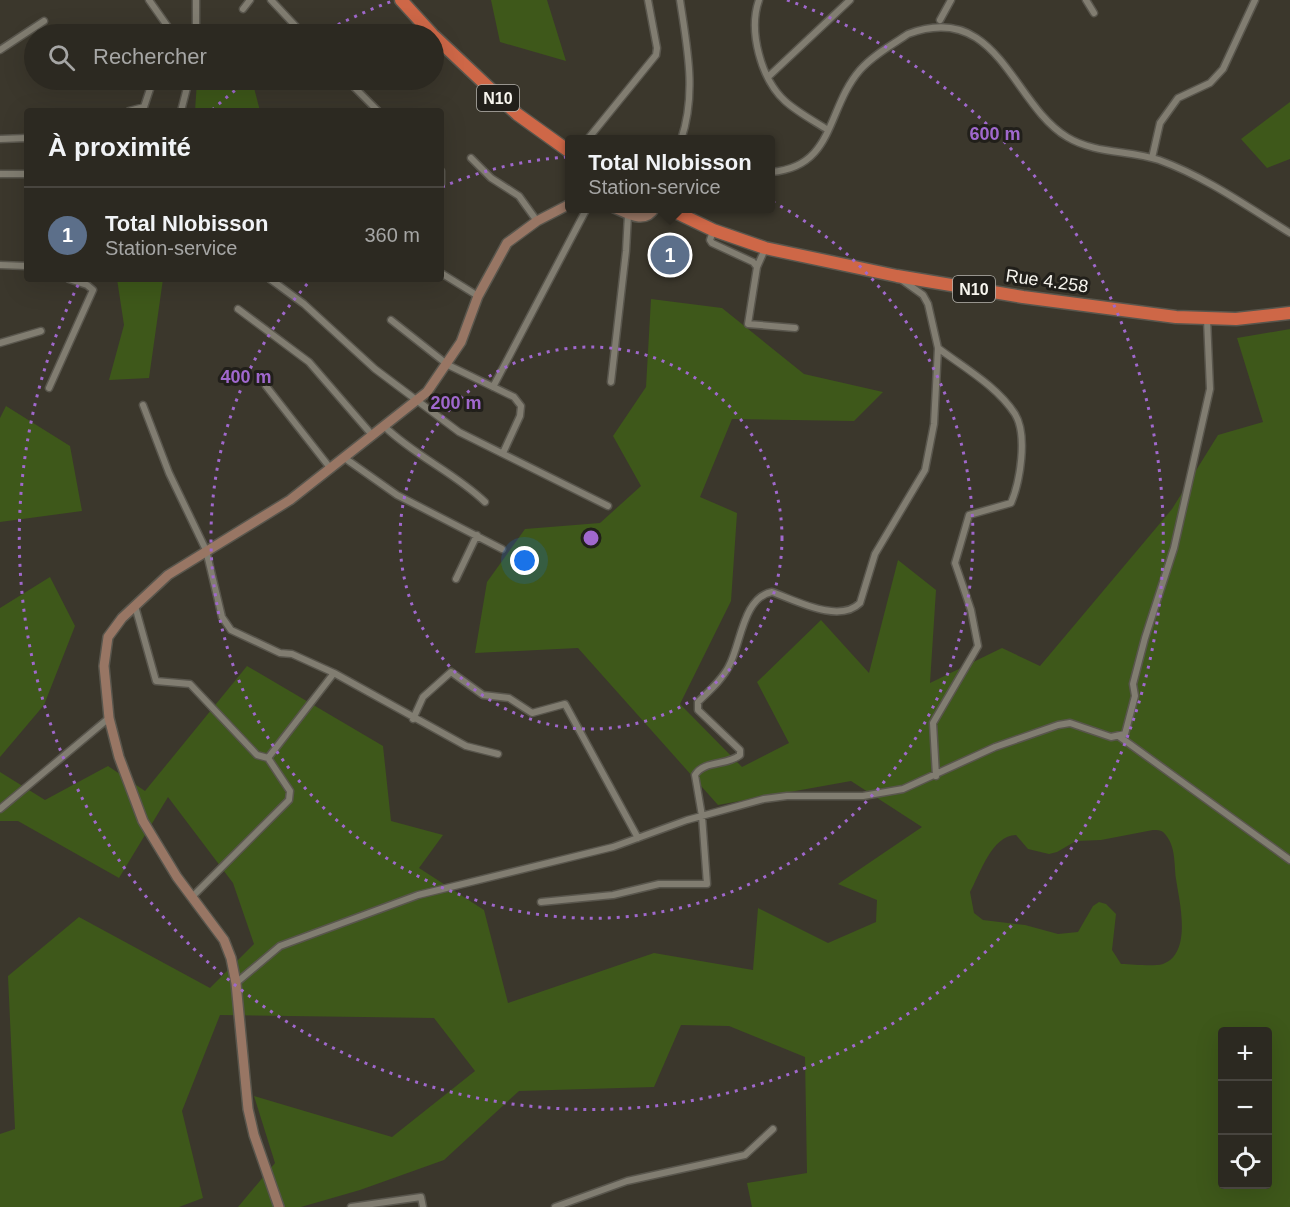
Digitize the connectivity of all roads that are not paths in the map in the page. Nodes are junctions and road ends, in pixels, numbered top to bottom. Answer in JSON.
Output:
{"nodes":[{"id":1,"x":149,"y":0,"type":"edge"},
{"id":2,"x":196,"y":0,"type":"edge"},
{"id":3,"x":250,"y":0,"type":"edge"},
{"id":4,"x":272,"y":0,"type":"edge"},
{"id":5,"x":401,"y":0,"type":"edge"},
{"id":6,"x":648,"y":0,"type":"edge"},
{"id":7,"x":680,"y":0,"type":"edge"},
{"id":8,"x":759,"y":0,"type":"edge"},
{"id":9,"x":850,"y":0,"type":"edge"},
{"id":10,"x":951,"y":0,"type":"edge"},
{"id":11,"x":1086,"y":0,"type":"edge"},
{"id":12,"x":1255,"y":0,"type":"edge"},
{"id":13,"x":243,"y":9,"type":"dead end"},
{"id":14,"x":1094,"y":13,"type":"dead end"},
{"id":15,"x":940,"y":20,"type":"junction"},
{"id":16,"x":949,"y":20,"type":"dead end"},
{"id":17,"x":44,"y":21,"type":"dead end"},
{"id":18,"x":39,"y":24,"type":"edge"},
{"id":19,"x":166,"y":24,"type":"edge"},
{"id":20,"x":196,"y":24,"type":"edge"},
{"id":21,"x":294,"y":24,"type":"edge"},
{"id":22,"x":423,"y":24,"type":"edge"},
{"id":23,"x":24,"y":34,"type":"edge"},
{"id":24,"x":444,"y":45,"type":"edge"},
{"id":25,"x":1000,"y":46,"type":"dead end"},
{"id":26,"x":0,"y":50,"type":"edge"},
{"id":27,"x":768,"y":77,"type":"junction"},
{"id":28,"x":150,"y":90,"type":"edge"},
{"id":29,"x":186,"y":90,"type":"edge"},
{"id":30,"x":357,"y":90,"type":"edge"},
{"id":31,"x":140,"y":108,"type":"edge"},
{"id":32,"x":182,"y":108,"type":"edge"},
{"id":33,"x":375,"y":108,"type":"edge"},
{"id":34,"x":828,"y":130,"type":"junction"},
{"id":35,"x":591,"y":135,"type":"edge"},
{"id":36,"x":682,"y":135,"type":"edge"},
{"id":37,"x":24,"y":138,"type":"edge"},
{"id":38,"x":0,"y":139,"type":"edge"},
{"id":39,"x":565,"y":148,"type":"edge"},
{"id":40,"x":471,"y":158,"type":"dead end"},
{"id":41,"x":1152,"y":158,"type":"junction"},
{"id":42,"x":775,"y":171,"type":"edge"},
{"id":43,"x":0,"y":174,"type":"edge"},
{"id":44,"x":24,"y":174,"type":"edge"},
{"id":45,"x":565,"y":207,"type":"edge"},
{"id":46,"x":584,"y":213,"type":"edge"},
{"id":47,"x":624,"y":213,"type":"edge"},
{"id":48,"x":649,"y":213,"type":"edge"},
{"id":49,"x":677,"y":213,"type":"edge"},
{"id":50,"x":628,"y":215,"type":"junction"},
{"id":51,"x":537,"y":221,"type":"junction"},
{"id":52,"x":713,"y":230,"type":"junction"},
{"id":53,"x":1290,"y":233,"type":"edge"},
{"id":54,"x":765,"y":248,"type":"junction"},
{"id":55,"x":0,"y":265,"type":"edge"},
{"id":56,"x":24,"y":266,"type":"edge"},
{"id":57,"x":757,"y":267,"type":"junction"},
{"id":58,"x":444,"y":275,"type":"edge"},
{"id":59,"x":897,"y":276,"type":"junction"},
{"id":60,"x":78,"y":282,"type":"edge"},
{"id":61,"x":274,"y":282,"type":"edge"},
{"id":62,"x":478,"y":296,"type":"junction"},
{"id":63,"x":238,"y":309,"type":"dead end"},
{"id":64,"x":1290,"y":313,"type":"edge"},
{"id":65,"x":392,"y":320,"type":"dead end"},
{"id":66,"x":1207,"y":320,"type":"junction"},
{"id":67,"x":795,"y":328,"type":"dead end"},
{"id":68,"x":41,"y":331,"type":"dead end"},
{"id":69,"x":0,"y":343,"type":"edge"},
{"id":70,"x":938,"y":348,"type":"junction"},
{"id":71,"x":448,"y":365,"type":"junction"},
{"id":72,"x":611,"y":382,"type":"dead end"},
{"id":73,"x":266,"y":386,"type":"dead end"},
{"id":74,"x":494,"y":387,"type":"junction"},
{"id":75,"x":49,"y":388,"type":"dead end"},
{"id":76,"x":417,"y":401,"type":"junction"},
{"id":77,"x":143,"y":405,"type":"dead end"},
{"id":78,"x":385,"y":427,"type":"junction"},
{"id":79,"x":373,"y":436,"type":"junction"},
{"id":80,"x":503,"y":453,"type":"junction"},
{"id":81,"x":346,"y":459,"type":"junction"},
{"id":82,"x":332,"y":469,"type":"junction"},
{"id":83,"x":485,"y":502,"type":"dead end"},
{"id":84,"x":608,"y":506,"type":"dead end"},
{"id":85,"x":477,"y":535,"type":"junction"},
{"id":86,"x":502,"y":549,"type":"dead end"},
{"id":87,"x":206,"y":550,"type":"junction"},
{"id":88,"x":456,"y":579,"type":"dead end"},
{"id":89,"x":134,"y":605,"type":"junction"},
{"id":90,"x":334,"y":673,"type":"junction"},
{"id":91,"x":109,"y":718,"type":"junction"},
{"id":92,"x":413,"y":719,"type":"junction"},
{"id":93,"x":1119,"y":737,"type":"junction"},
{"id":94,"x":498,"y":754,"type":"dead end"},
{"id":95,"x":268,"y":758,"type":"junction"},
{"id":96,"x":936,"y":776,"type":"junction"},
{"id":97,"x":0,"y":810,"type":"edge"},
{"id":98,"x":702,"y":816,"type":"junction"},
{"id":99,"x":638,"y":838,"type":"junction"},
{"id":100,"x":1290,"y":860,"type":"edge"},
{"id":101,"x":192,"y":897,"type":"junction"},
{"id":102,"x":541,"y":902,"type":"dead end"},
{"id":103,"x":236,"y":983,"type":"junction"},
{"id":104,"x":773,"y":1129,"type":"dead end"},
{"id":105,"x":279,"y":1207,"type":"edge"},
{"id":106,"x":351,"y":1207,"type":"edge"},
{"id":107,"x":423,"y":1207,"type":"edge"},
{"id":108,"x":555,"y":1207,"type":"edge"}],
"edges":[{"from":1,"to":19,"type":"street"},
{"from":2,"to":20,"type":"street"},
{"from":3,"to":13,"type":"street"},
{"from":4,"to":21,"type":"street"},
{"from":5,"to":22,"type":"highway","number":"N10"},
{"from":6,"to":35,"type":"street"},
{"from":7,"to":36,"type":"street"},
{"from":8,"to":27,"type":"street"},
{"from":9,"to":27,"type":"street"},
{"from":10,"to":15,"type":"street"},
{"from":11,"to":14,"type":"street"},
{"from":12,"to":41,"type":"street"},
{"from":15,"to":16,"type":"street"},
{"from":15,"to":34,"type":"street"},
{"from":17,"to":18,"type":"street"},
{"from":23,"to":26,"type":"street"},
{"from":24,"to":39,"type":"highway","number":"N10"},
{"from":25,"to":41,"type":"street"},
{"from":27,"to":34,"type":"street"},
{"from":28,"to":31,"type":"street"},
{"from":29,"to":32,"type":"street"},
{"from":30,"to":33,"type":"street"},
{"from":34,"to":42,"type":"street"},
{"from":37,"to":38,"type":"street"},
{"from":40,"to":51,"type":"street"},
{"from":41,"to":53,"type":"street"},
{"from":43,"to":44,"type":"street"},
{"from":45,"to":51,"type":"street"},
{"from":46,"to":74,"type":"street"},
{"from":47,"to":50,"type":"street"},
{"from":48,"to":50,"type":"street"},
{"from":49,"to":52,"type":"highway","name":"Rue 4.258","number":"N10"},
{"from":50,"to":72,"type":"street"},
{"from":51,"to":62,"type":"street"},
{"from":52,"to":54,"type":"highway","name":"Rue 4.258","number":"N10"},
{"from":52,"to":57,"type":"street"},
{"from":54,"to":57,"type":"street"},
{"from":54,"to":59,"type":"highway","name":"Rue 4.258","number":"N10"},
{"from":55,"to":56,"type":"street"},
{"from":57,"to":67,"type":"street"},
{"from":58,"to":62,"type":"street"},
{"from":59,"to":66,"type":"highway","name":"Rue 4.258","number":"N10"},
{"from":59,"to":70,"type":"street"},
{"from":60,"to":75,"type":"street"},
{"from":61,"to":76,"type":"street"},
{"from":62,"to":71,"type":"street"},
{"from":63,"to":79,"type":"street"},
{"from":64,"to":66,"type":"highway","name":"Rue 4.258","number":"N10"},
{"from":65,"to":71,"type":"street"},
{"from":66,"to":93,"type":"street"},
{"from":68,"to":69,"type":"street"},
{"from":70,"to":96,"type":"street"},
{"from":70,"to":98,"type":"street"},
{"from":71,"to":74,"type":"street"},
{"from":71,"to":76,"type":"street"},
{"from":73,"to":82,"type":"street"},
{"from":74,"to":80,"type":"street"},
{"from":76,"to":78,"type":"street"},
{"from":76,"to":80,"type":"street"},
{"from":77,"to":87,"type":"street"},
{"from":78,"to":79,"type":"street"},
{"from":78,"to":83,"type":"street"},
{"from":79,"to":81,"type":"street"},
{"from":80,"to":84,"type":"street"},
{"from":81,"to":82,"type":"street"},
{"from":81,"to":85,"type":"street"},
{"from":82,"to":87,"type":"street"},
{"from":85,"to":86,"type":"street"},
{"from":85,"to":88,"type":"street"},
{"from":87,"to":89,"type":"street"},
{"from":87,"to":90,"type":"street"},
{"from":89,"to":91,"type":"street"},
{"from":89,"to":95,"type":"street"},
{"from":90,"to":92,"type":"street"},
{"from":90,"to":95,"type":"street"},
{"from":91,"to":97,"type":"street"},
{"from":91,"to":101,"type":"street"},
{"from":92,"to":94,"type":"street"},
{"from":92,"to":99,"type":"street"},
{"from":93,"to":96,"type":"street"},
{"from":93,"to":100,"type":"street"},
{"from":95,"to":101,"type":"street"},
{"from":96,"to":98,"type":"street"},
{"from":98,"to":99,"type":"street"},
{"from":98,"to":102,"type":"street"},
{"from":99,"to":103,"type":"street"},
{"from":101,"to":103,"type":"street"},
{"from":103,"to":105,"type":"street"},
{"from":104,"to":108,"type":"street"},
{"from":106,"to":107,"type":"street"}]}
